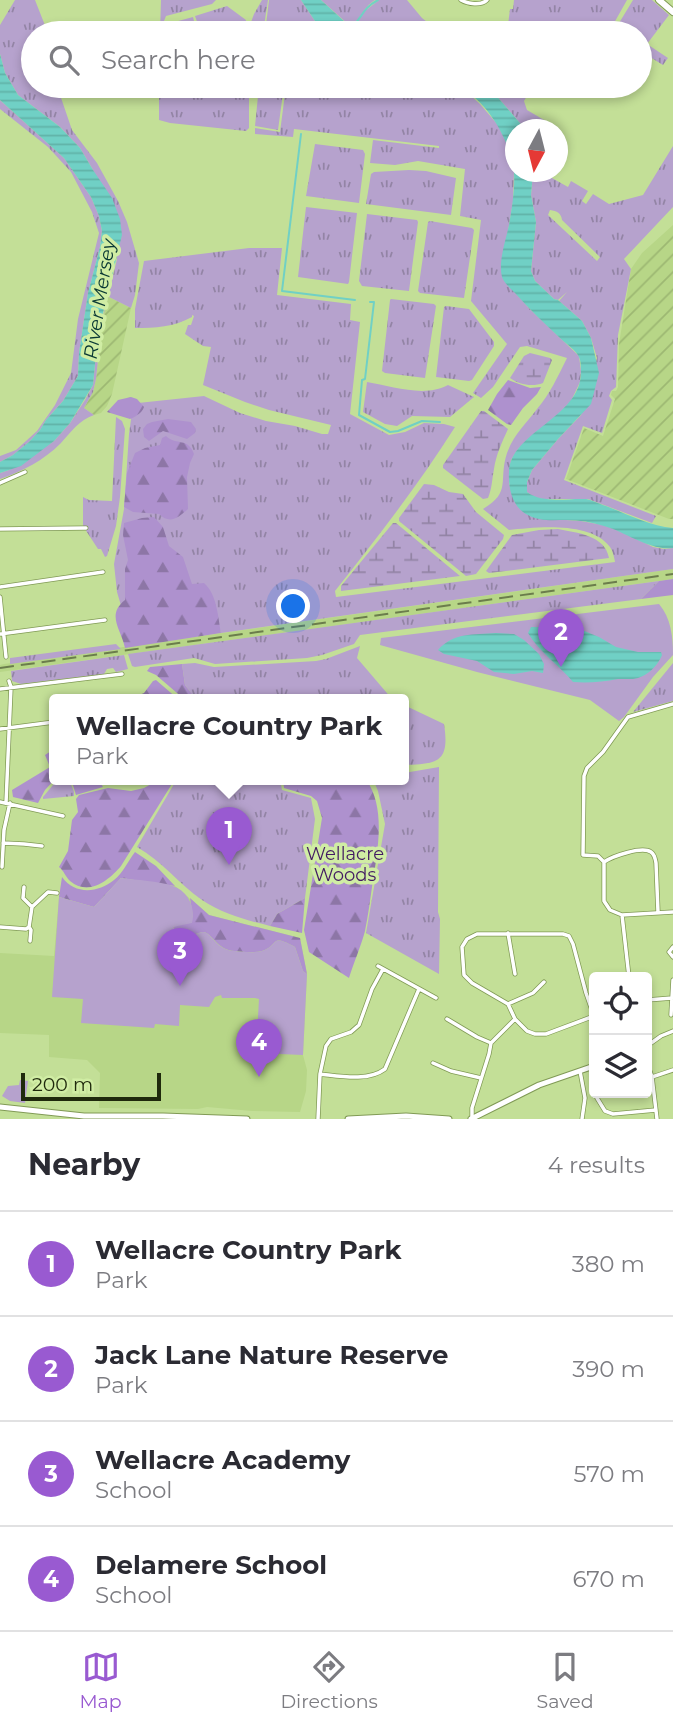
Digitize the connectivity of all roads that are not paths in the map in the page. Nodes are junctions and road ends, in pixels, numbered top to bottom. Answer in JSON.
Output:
{"nodes":[{"id":1,"x":461,"y":0,"type":"edge"},
{"id":2,"x":486,"y":0,"type":"edge"},
{"id":3,"x":659,"y":0,"type":"edge"},
{"id":4,"x":673,"y":12,"type":"edge"},
{"id":5,"x":25,"y":472,"type":"dead end"},
{"id":6,"x":0,"y":484,"type":"edge"},
{"id":7,"x":86,"y":528,"type":"dead end"},
{"id":8,"x":0,"y":529,"type":"edge"},
{"id":9,"x":103,"y":572,"type":"dead end"},
{"id":10,"x":0,"y":587,"type":"edge"},
{"id":11,"x":0,"y":597,"type":"edge"},
{"id":12,"x":1,"y":612,"type":"edge"},
{"id":13,"x":105,"y":620,"type":"dead end"},
{"id":14,"x":2,"y":634,"type":"edge"},
{"id":15,"x":6,"y":657,"type":"dead end"},
{"id":16,"x":122,"y":674,"type":"dead end"},
{"id":17,"x":9,"y":681,"type":"dead end"},
{"id":18,"x":10,"y":687,"type":"junction"},
{"id":19,"x":0,"y":689,"type":"edge"},
{"id":20,"x":673,"y":704,"type":"edge"},
{"id":21,"x":49,"y":723,"type":"edge"},
{"id":22,"x":9,"y":728,"type":"junction"},
{"id":23,"x":0,"y":729,"type":"edge"},
{"id":24,"x":0,"y":802,"type":"edge"},
{"id":25,"x":8,"y":803,"type":"junction"},
{"id":26,"x":63,"y":816,"type":"dead end"},
{"id":27,"x":37,"y":839,"type":"dead end"},
{"id":28,"x":3,"y":843,"type":"junction"},
{"id":29,"x":604,"y":862,"type":"junction"},
{"id":30,"x":2,"y":867,"type":"dead end"},
{"id":31,"x":24,"y":887,"type":"dead end"},
{"id":32,"x":57,"y":892,"type":"dead end"},
{"id":33,"x":32,"y":907,"type":"junction"},
{"id":34,"x":658,"y":912,"type":"junction"},
{"id":35,"x":673,"y":912,"type":"edge"},
{"id":36,"x":622,"y":915,"type":"junction"},
{"id":37,"x":0,"y":927,"type":"edge"},
{"id":38,"x":29,"y":927,"type":"junction"},
{"id":39,"x":508,"y":933,"type":"junction"},
{"id":40,"x":30,"y":941,"type":"dead end"},
{"id":41,"x":673,"y":947,"type":"edge"},
{"id":42,"x":673,"y":957,"type":"edge"},
{"id":43,"x":516,"y":971,"type":"dead end"},
{"id":44,"x":628,"y":972,"type":"edge"},
{"id":45,"x":673,"y":980,"type":"edge"},
{"id":46,"x":543,"y":985,"type":"dead end"},
{"id":47,"x":419,"y":989,"type":"junction"},
{"id":48,"x":436,"y":998,"type":"dead end"},
{"id":49,"x":672,"y":998,"type":"edge"},
{"id":50,"x":589,"y":999,"type":"edge"},
{"id":51,"x":652,"y":1000,"type":"edge"},
{"id":52,"x":508,"y":1004,"type":"junction"},
{"id":53,"x":672,"y":1012,"type":"edge"},
{"id":54,"x":514,"y":1018,"type":"junction"},
{"id":55,"x":589,"y":1018,"type":"edge"},
{"id":56,"x":447,"y":1019,"type":"dead end"},
{"id":57,"x":673,"y":1031,"type":"edge"},
{"id":58,"x":652,"y":1042,"type":"edge"},
{"id":59,"x":491,"y":1043,"type":"junction"},
{"id":60,"x":433,"y":1063,"type":"dead end"},
{"id":61,"x":589,"y":1068,"type":"edge"},
{"id":62,"x":673,"y":1070,"type":"edge"},
{"id":63,"x":580,"y":1071,"type":"junction"},
{"id":64,"x":320,"y":1074,"type":"junction"},
{"id":65,"x":652,"y":1077,"type":"joint"},
{"id":66,"x":481,"y":1078,"type":"junction"},
{"id":67,"x":600,"y":1098,"type":"edge"},
{"id":68,"x":0,"y":1107,"type":"edge"},
{"id":69,"x":656,"y":1110,"type":"junction"},
{"id":70,"x":386,"y":1118,"type":"edge"},
{"id":71,"x":247,"y":1119,"type":"edge"},
{"id":72,"x":318,"y":1119,"type":"edge"},
{"id":73,"x":348,"y":1119,"type":"edge"},
{"id":74,"x":437,"y":1119,"type":"edge"},
{"id":75,"x":449,"y":1119,"type":"edge"},
{"id":76,"x":471,"y":1119,"type":"edge"},
{"id":77,"x":582,"y":1119,"type":"edge"},
{"id":78,"x":657,"y":1119,"type":"edge"}],
"edges":[{"from":1,"to":2,"type":"street"},
{"from":3,"to":4,"type":"main road"},
{"from":5,"to":6,"type":"street"},
{"from":7,"to":8,"type":"street"},
{"from":9,"to":10,"type":"street"},
{"from":11,"to":12,"type":"street"},
{"from":12,"to":14,"type":"street"},
{"from":13,"to":14,"type":"street"},
{"from":14,"to":15,"type":"street"},
{"from":16,"to":18,"type":"street"},
{"from":17,"to":18,"type":"street"},
{"from":18,"to":19,"type":"street"},
{"from":18,"to":22,"type":"street"},
{"from":20,"to":29,"type":"street"},
{"from":21,"to":22,"type":"street"},
{"from":22,"to":23,"type":"street"},
{"from":22,"to":25,"type":"street"},
{"from":24,"to":25,"type":"street"},
{"from":25,"to":26,"type":"street"},
{"from":25,"to":28,"type":"street"},
{"from":27,"to":28,"type":"street"},
{"from":28,"to":30,"type":"street"},
{"from":29,"to":34,"type":"street"},
{"from":29,"to":36,"type":"street"},
{"from":31,"to":33,"type":"street"},
{"from":32,"to":33,"type":"street"},
{"from":33,"to":38,"type":"street"},
{"from":34,"to":35,"type":"street"},
{"from":34,"to":36,"type":"street"},
{"from":36,"to":44,"type":"street"},
{"from":37,"to":38,"type":"street"},
{"from":38,"to":40,"type":"street"},
{"from":39,"to":43,"type":"street"},
{"from":39,"to":50,"type":"street"},
{"from":39,"to":52,"type":"street"},
{"from":41,"to":42,"type":"street"},
{"from":45,"to":49,"type":"street"},
{"from":46,"to":52,"type":"street"},
{"from":47,"to":48,"type":"street"},
{"from":47,"to":64,"type":"street"},
{"from":47,"to":64,"type":"street"},
{"from":49,"to":51,"type":"street"},
{"from":49,"to":53,"type":"street"},
{"from":52,"to":54,"type":"street"},
{"from":54,"to":55,"type":"street"},
{"from":54,"to":59,"type":"street"},
{"from":56,"to":59,"type":"street"},
{"from":57,"to":58,"type":"street"},
{"from":59,"to":66,"type":"street"},
{"from":60,"to":66,"type":"street"},
{"from":61,"to":63,"type":"street"},
{"from":62,"to":65,"type":"street"},
{"from":63,"to":76,"type":"street"},
{"from":63,"to":77,"type":"street"},
{"from":64,"to":72,"type":"street"},
{"from":65,"to":69,"type":"street"},
{"from":66,"to":76,"type":"street"},
{"from":67,"to":69,"type":"street"},
{"from":68,"to":71,"type":"street"},
{"from":69,"to":78,"type":"street"},
{"from":70,"to":73,"type":"street"},
{"from":70,"to":74,"type":"street"},
{"from":74,"to":75,"type":"street"}]}
